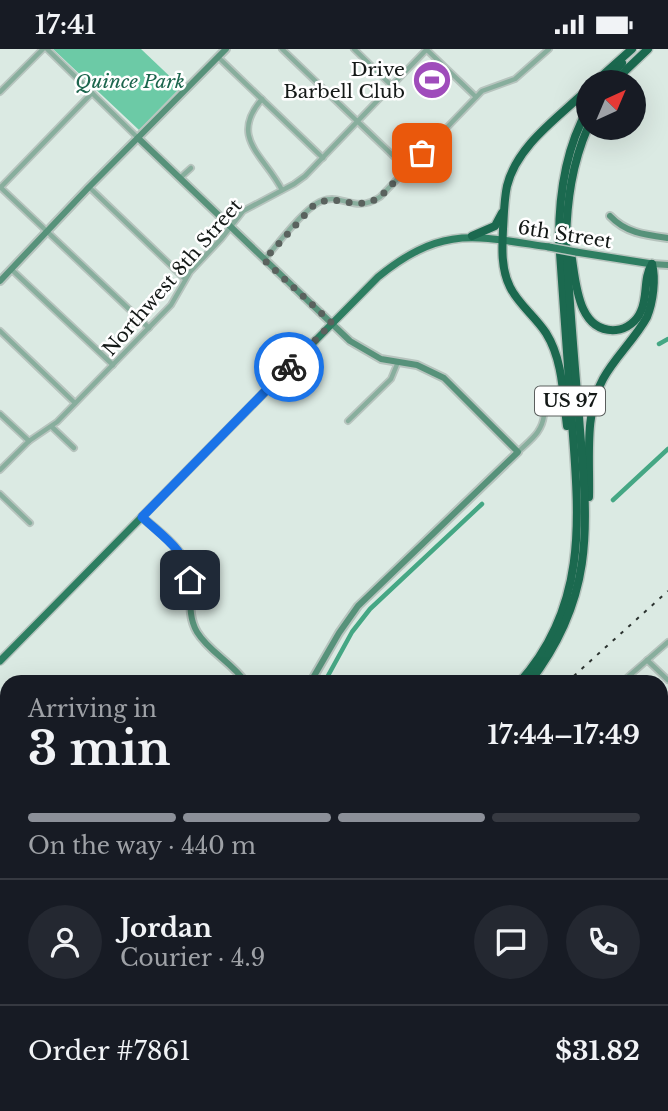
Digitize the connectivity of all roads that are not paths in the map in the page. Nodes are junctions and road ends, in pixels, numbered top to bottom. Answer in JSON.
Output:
{"nodes":[{"id":1,"x":45,"y":49,"type":"edge"},
{"id":2,"x":226,"y":49,"type":"edge"},
{"id":3,"x":282,"y":49,"type":"edge"},
{"id":4,"x":354,"y":49,"type":"edge"},
{"id":5,"x":427,"y":49,"type":"edge"},
{"id":6,"x":549,"y":49,"type":"edge"},
{"id":7,"x":635,"y":49,"type":"edge"},
{"id":8,"x":648,"y":49,"type":"edge"},
{"id":9,"x":218,"y":57,"type":"junction"},
{"id":10,"x":610,"y":70,"type":"edge"},
{"id":11,"x":617,"y":70,"type":"edge"},
{"id":12,"x":625,"y":70,"type":"edge"},
{"id":13,"x":391,"y":85,"type":"junction"},
{"id":14,"x":0,"y":92,"type":"edge"},
{"id":15,"x":92,"y":93,"type":"junction"},
{"id":16,"x":476,"y":97,"type":"junction"},
{"id":17,"x":262,"y":99,"type":"junction"},
{"id":18,"x":576,"y":100,"type":"edge"},
{"id":19,"x":357,"y":121,"type":"junction"},
{"id":20,"x":576,"y":135,"type":"edge"},
{"id":21,"x":138,"y":138,"type":"junction"},
{"id":22,"x":583,"y":140,"type":"edge"},
{"id":23,"x":323,"y":157,"type":"junction"},
{"id":24,"x":191,"y":168,"type":"dead end"},
{"id":25,"x":407,"y":169,"type":"junction"},
{"id":26,"x":180,"y":178,"type":"junction"},
{"id":27,"x":0,"y":187,"type":"edge"},
{"id":28,"x":89,"y":187,"type":"junction"},
{"id":29,"x":282,"y":190,"type":"junction"},
{"id":30,"x":567,"y":207,"type":"junction"},
{"id":31,"x":503,"y":211,"type":"junction"},
{"id":32,"x":610,"y":216,"type":"dead end"},
{"id":33,"x":230,"y":227,"type":"junction"},
{"id":34,"x":47,"y":231,"type":"junction"},
{"id":35,"x":472,"y":236,"type":"junction"},
{"id":36,"x":668,"y":238,"type":"edge"},
{"id":37,"x":502,"y":240,"type":"junction"},
{"id":38,"x":264,"y":260,"type":"junction"},
{"id":39,"x":652,"y":264,"type":"junction"},
{"id":40,"x":668,"y":265,"type":"edge"},
{"id":41,"x":11,"y":269,"type":"junction"},
{"id":42,"x":185,"y":279,"type":"junction"},
{"id":43,"x":0,"y":281,"type":"edge"},
{"id":44,"x":332,"y":323,"type":"junction"},
{"id":45,"x":149,"y":328,"type":"junction"},
{"id":46,"x":0,"y":331,"type":"edge"},
{"id":47,"x":398,"y":362,"type":"junction"},
{"id":48,"x":113,"y":365,"type":"junction"},
{"id":49,"x":75,"y":403,"type":"junction"},
{"id":50,"x":0,"y":414,"type":"edge"},
{"id":51,"x":544,"y":415,"type":"dead end"},
{"id":52,"x":348,"y":421,"type":"dead end"},
{"id":53,"x":52,"y":427,"type":"junction"},
{"id":54,"x":29,"y":441,"type":"junction"},
{"id":55,"x":74,"y":448,"type":"dead end"},
{"id":56,"x":518,"y":452,"type":"junction"},
{"id":57,"x":0,"y":470,"type":"edge"},
{"id":58,"x":576,"y":484,"type":"junction"},
{"id":59,"x":0,"y":494,"type":"edge"},
{"id":60,"x":142,"y":517,"type":"junction"},
{"id":61,"x":30,"y":523,"type":"dead end"},
{"id":62,"x":586,"y":534,"type":"junction"},
{"id":63,"x":668,"y":642,"type":"edge"},
{"id":64,"x":647,"y":660,"type":"junction"},
{"id":65,"x":0,"y":661,"type":"edge"},
{"id":66,"x":238,"y":675,"type":"edge"},
{"id":67,"x":315,"y":675,"type":"edge"},
{"id":68,"x":525,"y":675,"type":"edge"},
{"id":69,"x":535,"y":675,"type":"edge"},
{"id":70,"x":630,"y":675,"type":"edge"},
{"id":71,"x":663,"y":675,"type":"edge"}],
"edges":[{"from":1,"to":14,"type":"street"},
{"from":1,"to":15,"type":"street"},
{"from":2,"to":9,"type":"street"},
{"from":3,"to":19,"type":"street"},
{"from":4,"to":13,"type":"street"},
{"from":5,"to":13,"type":"street","name":"Northwest 8th Street"},
{"from":5,"to":16,"type":"street"},
{"from":6,"to":16,"type":"street"},
{"from":7,"to":10,"type":"highway"},
{"from":7,"to":11,"type":"highway"},
{"from":8,"to":12,"type":"highway"},
{"from":9,"to":17,"type":"street"},
{"from":9,"to":21,"type":"street"},
{"from":13,"to":19,"type":"street","name":"Northwest 8th Street"},
{"from":15,"to":21,"type":"street"},
{"from":15,"to":27,"type":"street"},
{"from":16,"to":25,"type":"street"},
{"from":17,"to":23,"type":"street"},
{"from":17,"to":29,"type":"street"},
{"from":18,"to":31,"type":"highway"},
{"from":19,"to":23,"type":"street","name":"Northwest 8th Street"},
{"from":19,"to":25,"type":"street"},
{"from":20,"to":58,"type":"highway","number":"US 97"},
{"from":21,"to":26,"type":"street"},
{"from":21,"to":28,"type":"street"},
{"from":22,"to":30,"type":"highway","number":"US 97"},
{"from":23,"to":29,"type":"street","name":"Northwest 8th Street"},
{"from":24,"to":26,"type":"street"},
{"from":25,"to":38,"type":"street"},
{"from":26,"to":33,"type":"street"},
{"from":27,"to":34,"type":"street"},
{"from":28,"to":34,"type":"street"},
{"from":28,"to":42,"type":"street"},
{"from":29,"to":33,"type":"street","name":"Northwest 8th Street"},
{"from":30,"to":39,"type":"highway"},
{"from":30,"to":62,"type":"highway","number":"US 97"},
{"from":31,"to":35,"type":"highway"},
{"from":31,"to":37,"type":"highway"},
{"from":32,"to":36,"type":"street"},
{"from":33,"to":38,"type":"street"},
{"from":33,"to":42,"type":"street","name":"Northwest 8th Street"},
{"from":34,"to":41,"type":"street"},
{"from":34,"to":45,"type":"street"},
{"from":35,"to":37,"type":"main road","name":"6th Street"},
{"from":35,"to":44,"type":"main road","name":"6th Street"},
{"from":37,"to":39,"type":"main road","name":"6th Street","bridge":true},
{"from":37,"to":58,"type":"highway"},
{"from":38,"to":44,"type":"street"},
{"from":39,"to":40,"type":"street"},
{"from":39,"to":62,"type":"highway"},
{"from":41,"to":43,"type":"street"},
{"from":41,"to":48,"type":"street"},
{"from":42,"to":45,"type":"street","name":"Northwest 8th Street"},
{"from":44,"to":47,"type":"street"},
{"from":44,"to":60,"type":"main road","name":"6th Street"},
{"from":45,"to":48,"type":"street","name":"Northwest 8th Street"},
{"from":46,"to":49,"type":"street"},
{"from":47,"to":52,"type":"street"},
{"from":47,"to":56,"type":"street"},
{"from":48,"to":49,"type":"street","name":"Northwest 8th Street"},
{"from":49,"to":53,"type":"street","name":"Northwest 8th Street"},
{"from":50,"to":54,"type":"street"},
{"from":51,"to":56,"type":"street"},
{"from":53,"to":54,"type":"street","name":"Northwest 8th Street"},
{"from":53,"to":55,"type":"street"},
{"from":54,"to":57,"type":"street","name":"Northwest 8th Street"},
{"from":56,"to":67,"type":"street"},
{"from":58,"to":68,"type":"highway","number":"US 97"},
{"from":59,"to":61,"type":"street"},
{"from":60,"to":65,"type":"main road","name":"6th Street"},
{"from":60,"to":66,"type":"street"},
{"from":62,"to":69,"type":"highway","number":"US 97"},
{"from":63,"to":64,"type":"street"},
{"from":64,"to":70,"type":"street"},
{"from":64,"to":71,"type":"street"}]}
